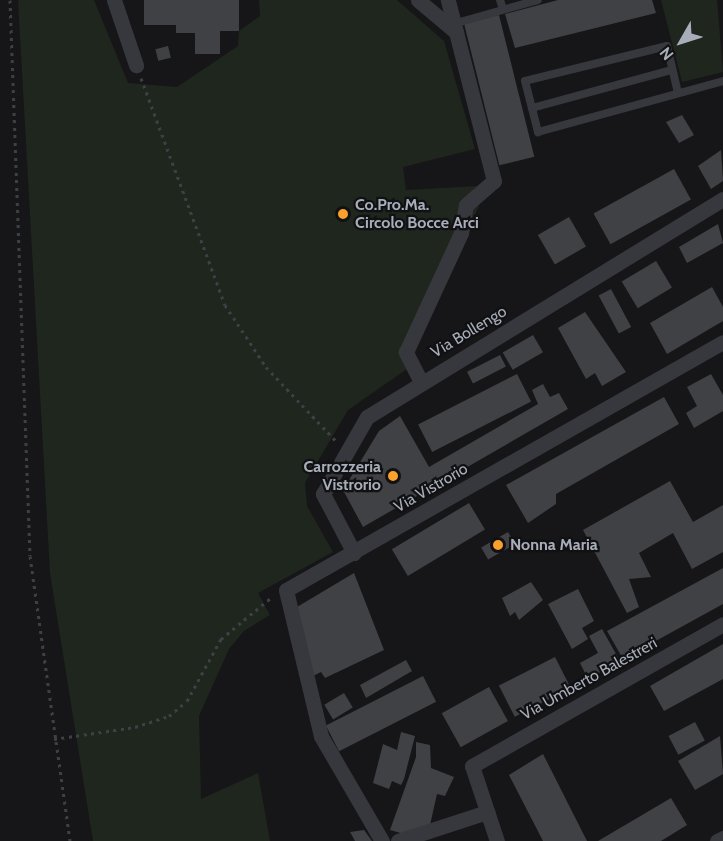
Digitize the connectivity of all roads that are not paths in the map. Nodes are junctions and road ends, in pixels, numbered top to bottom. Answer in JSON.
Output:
{"nodes":[{"id":1,"x":114,"y":0,"type":"edge"},
{"id":2,"x":418,"y":0,"type":"edge"},
{"id":3,"x":448,"y":0,"type":"edge"},
{"id":4,"x":500,"y":0,"type":"edge"},
{"id":5,"x":538,"y":0,"type":"edge"},
{"id":6,"x":503,"y":9,"type":"junction"},
{"id":7,"x":454,"y":28,"type":"junction"},
{"id":8,"x":136,"y":65,"type":"road end"},
{"id":9,"x":672,"y":70,"type":"junction"},
{"id":10,"x":723,"y":81,"type":"edge"},
{"id":11,"x":678,"y":93,"type":"junction"},
{"id":12,"x":531,"y":108,"type":"junction"},
{"id":13,"x":723,"y":199,"type":"edge"},
{"id":14,"x":723,"y":342,"type":"edge"},
{"id":15,"x":421,"y":382,"type":"junction"},
{"id":16,"x":354,"y":553,"type":"junction"},
{"id":17,"x":723,"y":624,"type":"edge"},
{"id":18,"x":487,"y":812,"type":"junction"},
{"id":19,"x":723,"y":838,"type":"edge"},
{"id":20,"x":382,"y":841,"type":"edge"},
{"id":21,"x":398,"y":841,"type":"edge"},
{"id":22,"x":497,"y":841,"type":"edge"},
{"id":23,"x":717,"y":841,"type":"edge"}],
"edges":[{"from":1,"to":8,"type":"street"},
{"from":2,"to":7,"type":"street"},
{"from":3,"to":7,"type":"street"},
{"from":4,"to":6,"type":"lane"},
{"from":5,"to":6,"type":"lane"},
{"from":6,"to":7,"type":"lane"},
{"from":7,"to":15,"type":"street"},
{"from":9,"to":11,"type":"lane"},
{"from":9,"to":12,"type":"lane"},
{"from":9,"to":12,"type":"lane"},
{"from":10,"to":11,"type":"lane"},
{"from":11,"to":12,"type":"lane"},
{"from":13,"to":15,"type":"street","name":"Via Bollengo"},
{"from":14,"to":16,"type":"street","name":"Via Vistrorio"},
{"from":15,"to":16,"type":"street","name":"Via Bollengo"},
{"from":16,"to":20,"type":"street","name":"Via Vistrorio"},
{"from":17,"to":18,"type":"street","name":"Via Umberto Balestreri"},
{"from":18,"to":21,"type":"street"},
{"from":18,"to":22,"type":"street"},
{"from":19,"to":23,"type":"street"}]}
